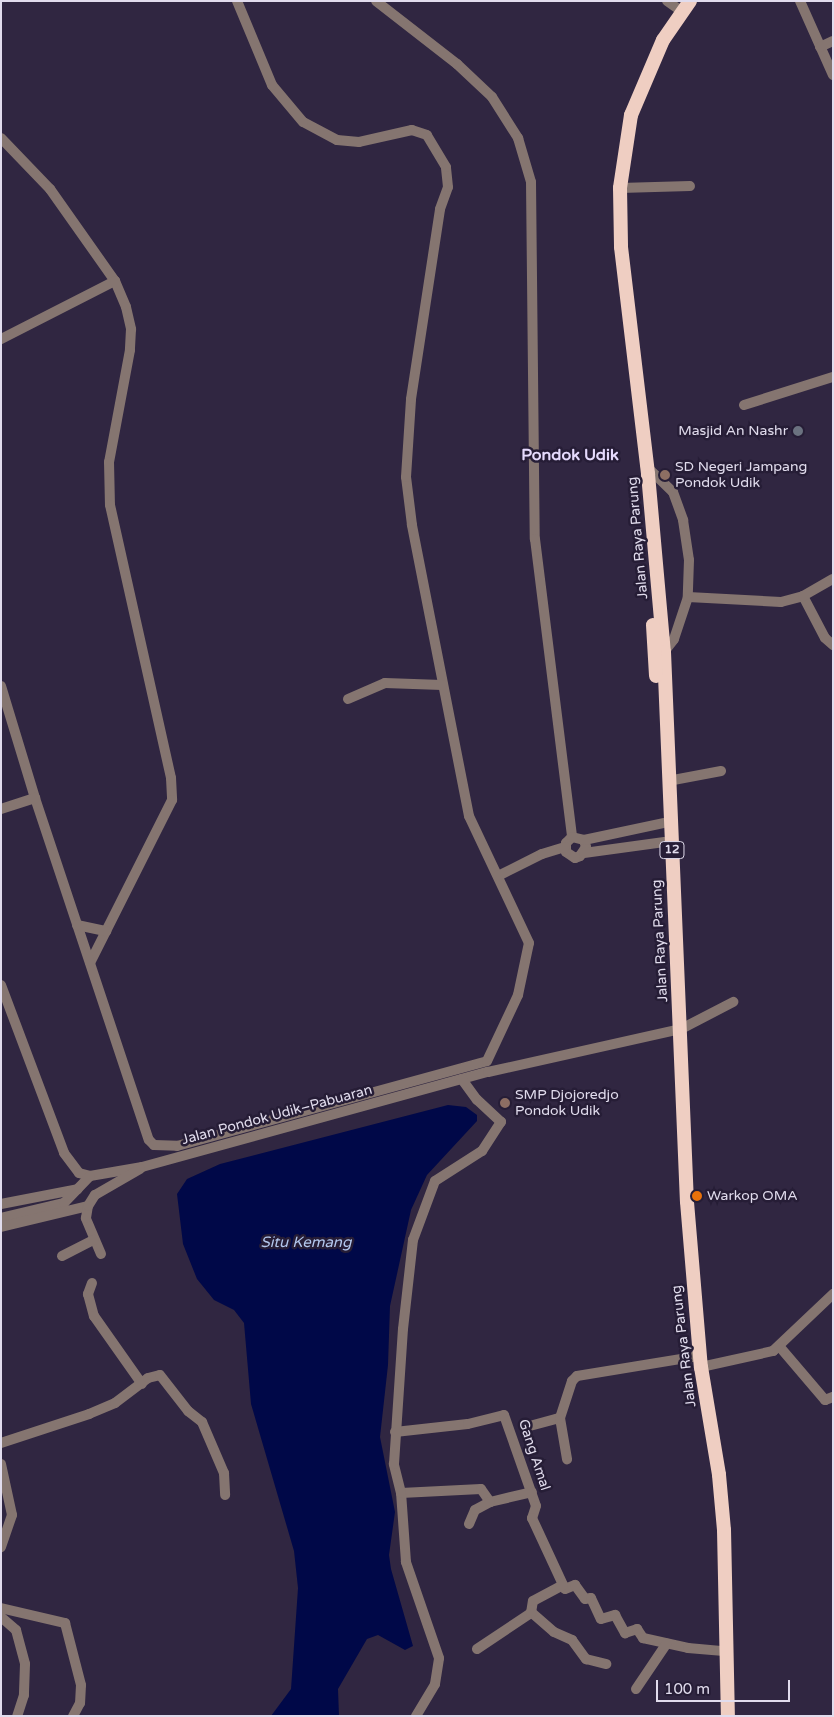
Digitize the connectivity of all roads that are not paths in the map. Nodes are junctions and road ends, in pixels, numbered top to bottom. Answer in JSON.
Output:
{"nodes":[{"id":1,"x":236,"y":1,"type":"edge"},
{"id":2,"x":376,"y":1,"type":"edge"},
{"id":3,"x":690,"y":1,"type":"edge"},
{"id":4,"x":800,"y":1,"type":"edge"},
{"id":5,"x":675,"y":3,"type":"edge"},
{"id":6,"x":833,"y":41,"type":"edge"},
{"id":7,"x":820,"y":48,"type":"junction"},
{"id":8,"x":833,"y":75,"type":"edge"},
{"id":9,"x":1,"y":138,"type":"edge"},
{"id":10,"x":690,"y":186,"type":"dead end"},
{"id":11,"x":620,"y":188,"type":"junction"},
{"id":12,"x":114,"y":281,"type":"junction"},
{"id":13,"x":1,"y":339,"type":"edge"},
{"id":14,"x":833,"y":377,"type":"edge"},
{"id":15,"x":744,"y":405,"type":"dead end"},
{"id":16,"x":644,"y":465,"type":"junction"},
{"id":17,"x":833,"y":579,"type":"edge"},
{"id":18,"x":803,"y":596,"type":"junction"},
{"id":19,"x":688,"y":597,"type":"junction"},
{"id":20,"x":833,"y":645,"type":"edge"},
{"id":21,"x":664,"y":652,"type":"junction"},
{"id":22,"x":442,"y":685,"type":"junction"},
{"id":23,"x":1,"y":686,"type":"edge"},
{"id":24,"x":348,"y":699,"type":"dead end"},
{"id":25,"x":721,"y":772,"type":"dead end"},
{"id":26,"x":668,"y":781,"type":"junction"},
{"id":27,"x":34,"y":798,"type":"junction"},
{"id":28,"x":1,"y":809,"type":"edge"},
{"id":29,"x":663,"y":823,"type":"junction"},
{"id":30,"x":572,"y":837,"type":"junction"},
{"id":31,"x":584,"y":840,"type":"junction"},
{"id":32,"x":664,"y":842,"type":"junction"},
{"id":33,"x":565,"y":847,"type":"junction"},
{"id":34,"x":584,"y":853,"type":"junction"},
{"id":35,"x":498,"y":876,"type":"junction"},
{"id":36,"x":77,"y":925,"type":"junction"},
{"id":37,"x":106,"y":931,"type":"junction"},
{"id":38,"x":90,"y":963,"type":"junction"},
{"id":39,"x":1,"y":985,"type":"edge"},
{"id":40,"x":733,"y":1002,"type":"dead end"},
{"id":41,"x":677,"y":1029,"type":"junction"},
{"id":42,"x":462,"y":1079,"type":"junction"},
{"id":43,"x":142,"y":1167,"type":"junction"},
{"id":44,"x":90,"y":1176,"type":"junction"},
{"id":45,"x":78,"y":1189,"type":"junction"},
{"id":46,"x":1,"y":1204,"type":"edge"},
{"id":47,"x":88,"y":1206,"type":"junction"},
{"id":48,"x":1,"y":1218,"type":"edge"},
{"id":49,"x":1,"y":1227,"type":"edge"},
{"id":50,"x":94,"y":1240,"type":"junction"},
{"id":51,"x":101,"y":1254,"type":"dead end"},
{"id":52,"x":62,"y":1256,"type":"dead end"},
{"id":53,"x":92,"y":1283,"type":"dead end"},
{"id":54,"x":833,"y":1294,"type":"edge"},
{"id":55,"x":779,"y":1346,"type":"junction"},
{"id":56,"x":697,"y":1362,"type":"junction"},
{"id":57,"x":142,"y":1384,"type":"junction"},
{"id":58,"x":833,"y":1397,"type":"edge"},
{"id":59,"x":560,"y":1418,"type":"junction"},
{"id":60,"x":526,"y":1427,"type":"dead end"},
{"id":61,"x":394,"y":1432,"type":"junction"},
{"id":62,"x":1,"y":1443,"type":"edge"},
{"id":63,"x":567,"y":1459,"type":"dead end"},
{"id":64,"x":1,"y":1464,"type":"edge"},
{"id":65,"x":532,"y":1492,"type":"junction"},
{"id":66,"x":401,"y":1493,"type":"junction"},
{"id":67,"x":225,"y":1495,"type":"dead end"},
{"id":68,"x":490,"y":1502,"type":"junction"},
{"id":69,"x":469,"y":1524,"type":"dead end"},
{"id":70,"x":1,"y":1547,"type":"edge"},
{"id":71,"x":563,"y":1585,"type":"junction"},
{"id":72,"x":1,"y":1608,"type":"edge"},
{"id":73,"x":531,"y":1612,"type":"junction"},
{"id":74,"x":1,"y":1617,"type":"edge"},
{"id":75,"x":667,"y":1644,"type":"junction"},
{"id":76,"x":476,"y":1649,"type":"dead end"},
{"id":77,"x":721,"y":1651,"type":"junction"},
{"id":78,"x":606,"y":1664,"type":"dead end"},
{"id":79,"x":636,"y":1688,"type":"dead end"},
{"id":80,"x":17,"y":1716,"type":"edge"},
{"id":81,"x":73,"y":1716,"type":"edge"},
{"id":82,"x":416,"y":1716,"type":"edge"},
{"id":83,"x":719,"y":1716,"type":"edge"},
{"id":84,"x":728,"y":1716,"type":"edge"}],
"edges":[{"from":1,"to":22,"type":"street"},
{"from":2,"to":30,"type":"street"},
{"from":3,"to":11,"type":"highway","name":"Jalan Raya Parung","number":"12"},
{"from":4,"to":7,"type":"street"},
{"from":5,"to":16,"type":"highway","name":"Jalan Raya Parung","number":"12"},
{"from":6,"to":7,"type":"street"},
{"from":7,"to":8,"type":"street"},
{"from":9,"to":12,"type":"street"},
{"from":10,"to":11,"type":"street"},
{"from":11,"to":16,"type":"highway","name":"Jalan Raya Parung","number":"12"},
{"from":12,"to":13,"type":"street"},
{"from":12,"to":37,"type":"street"},
{"from":14,"to":15,"type":"street"},
{"from":16,"to":19,"type":"street"},
{"from":16,"to":21,"type":"highway","name":"Jalan Raya Parung","number":"12"},
{"from":16,"to":29,"type":"highway","name":"Jalan Raya Parung","number":"12"},
{"from":17,"to":18,"type":"street"},
{"from":18,"to":19,"type":"street"},
{"from":18,"to":20,"type":"street"},
{"from":19,"to":21,"type":"street"},
{"from":21,"to":26,"type":"highway","name":"Jalan Raya Parung","number":"12"},
{"from":22,"to":24,"type":"street"},
{"from":22,"to":35,"type":"street"},
{"from":23,"to":27,"type":"street"},
{"from":25,"to":26,"type":"street"},
{"from":26,"to":41,"type":"highway","name":"Jalan Raya Parung","number":"12"},
{"from":27,"to":28,"type":"street"},
{"from":27,"to":36,"type":"street"},
{"from":29,"to":31,"type":"street"},
{"from":29,"to":32,"type":"highway","name":"Jalan Raya Parung","number":"12"},
{"from":30,"to":31,"type":"street"},
{"from":30,"to":33,"type":"street"},
{"from":31,"to":34,"type":"street"},
{"from":32,"to":34,"type":"street"},
{"from":32,"to":41,"type":"highway","name":"Jalan Raya Parung","number":"12"},
{"from":33,"to":34,"type":"street"},
{"from":33,"to":35,"type":"street"},
{"from":35,"to":38,"type":"street"},
{"from":36,"to":37,"type":"street"},
{"from":36,"to":38,"type":"street"},
{"from":37,"to":38,"type":"street"},
{"from":39,"to":44,"type":"street"},
{"from":40,"to":41,"type":"street","name":"Jalan Pondok Udik–Pabuaran"},
{"from":41,"to":42,"type":"street","name":"Jalan Pondok Udik–Pabuaran"},
{"from":41,"to":56,"type":"highway","name":"Jalan Raya Parung","number":"12"},
{"from":42,"to":43,"type":"street","name":"Jalan Pondok Udik–Pabuaran"},
{"from":42,"to":61,"type":"street"},
{"from":43,"to":44,"type":"street","name":"Jalan Pondok Udik–Pabuaran"},
{"from":43,"to":47,"type":"street"},
{"from":44,"to":45,"type":"street"},
{"from":45,"to":46,"type":"street"},
{"from":45,"to":48,"type":"street"},
{"from":47,"to":49,"type":"street"},
{"from":47,"to":50,"type":"street"},
{"from":50,"to":51,"type":"street"},
{"from":50,"to":52,"type":"street"},
{"from":53,"to":57,"type":"street"},
{"from":54,"to":55,"type":"street"},
{"from":55,"to":56,"type":"street"},
{"from":55,"to":58,"type":"street"},
{"from":56,"to":59,"type":"street"},
{"from":56,"to":77,"type":"highway","name":"Jalan Raya Parung","number":"12"},
{"from":56,"to":84,"type":"highway","name":"Jalan Raya Parung","number":"12"},
{"from":57,"to":62,"type":"street"},
{"from":57,"to":67,"type":"street"},
{"from":59,"to":60,"type":"street"},
{"from":59,"to":63,"type":"street"},
{"from":61,"to":65,"type":"street","name":"Gang Amal"},
{"from":61,"to":66,"type":"street"},
{"from":64,"to":70,"type":"street"},
{"from":65,"to":68,"type":"street"},
{"from":65,"to":71,"type":"street","name":"Gang Amal"},
{"from":66,"to":68,"type":"street"},
{"from":66,"to":82,"type":"street"},
{"from":68,"to":69,"type":"street"},
{"from":71,"to":73,"type":"street"},
{"from":71,"to":75,"type":"street"},
{"from":72,"to":81,"type":"street"},
{"from":73,"to":76,"type":"street"},
{"from":73,"to":78,"type":"street"},
{"from":74,"to":80,"type":"street"},
{"from":75,"to":77,"type":"street"},
{"from":75,"to":79,"type":"street"},
{"from":77,"to":83,"type":"highway","name":"Jalan Raya Parung","number":"12"}]}
